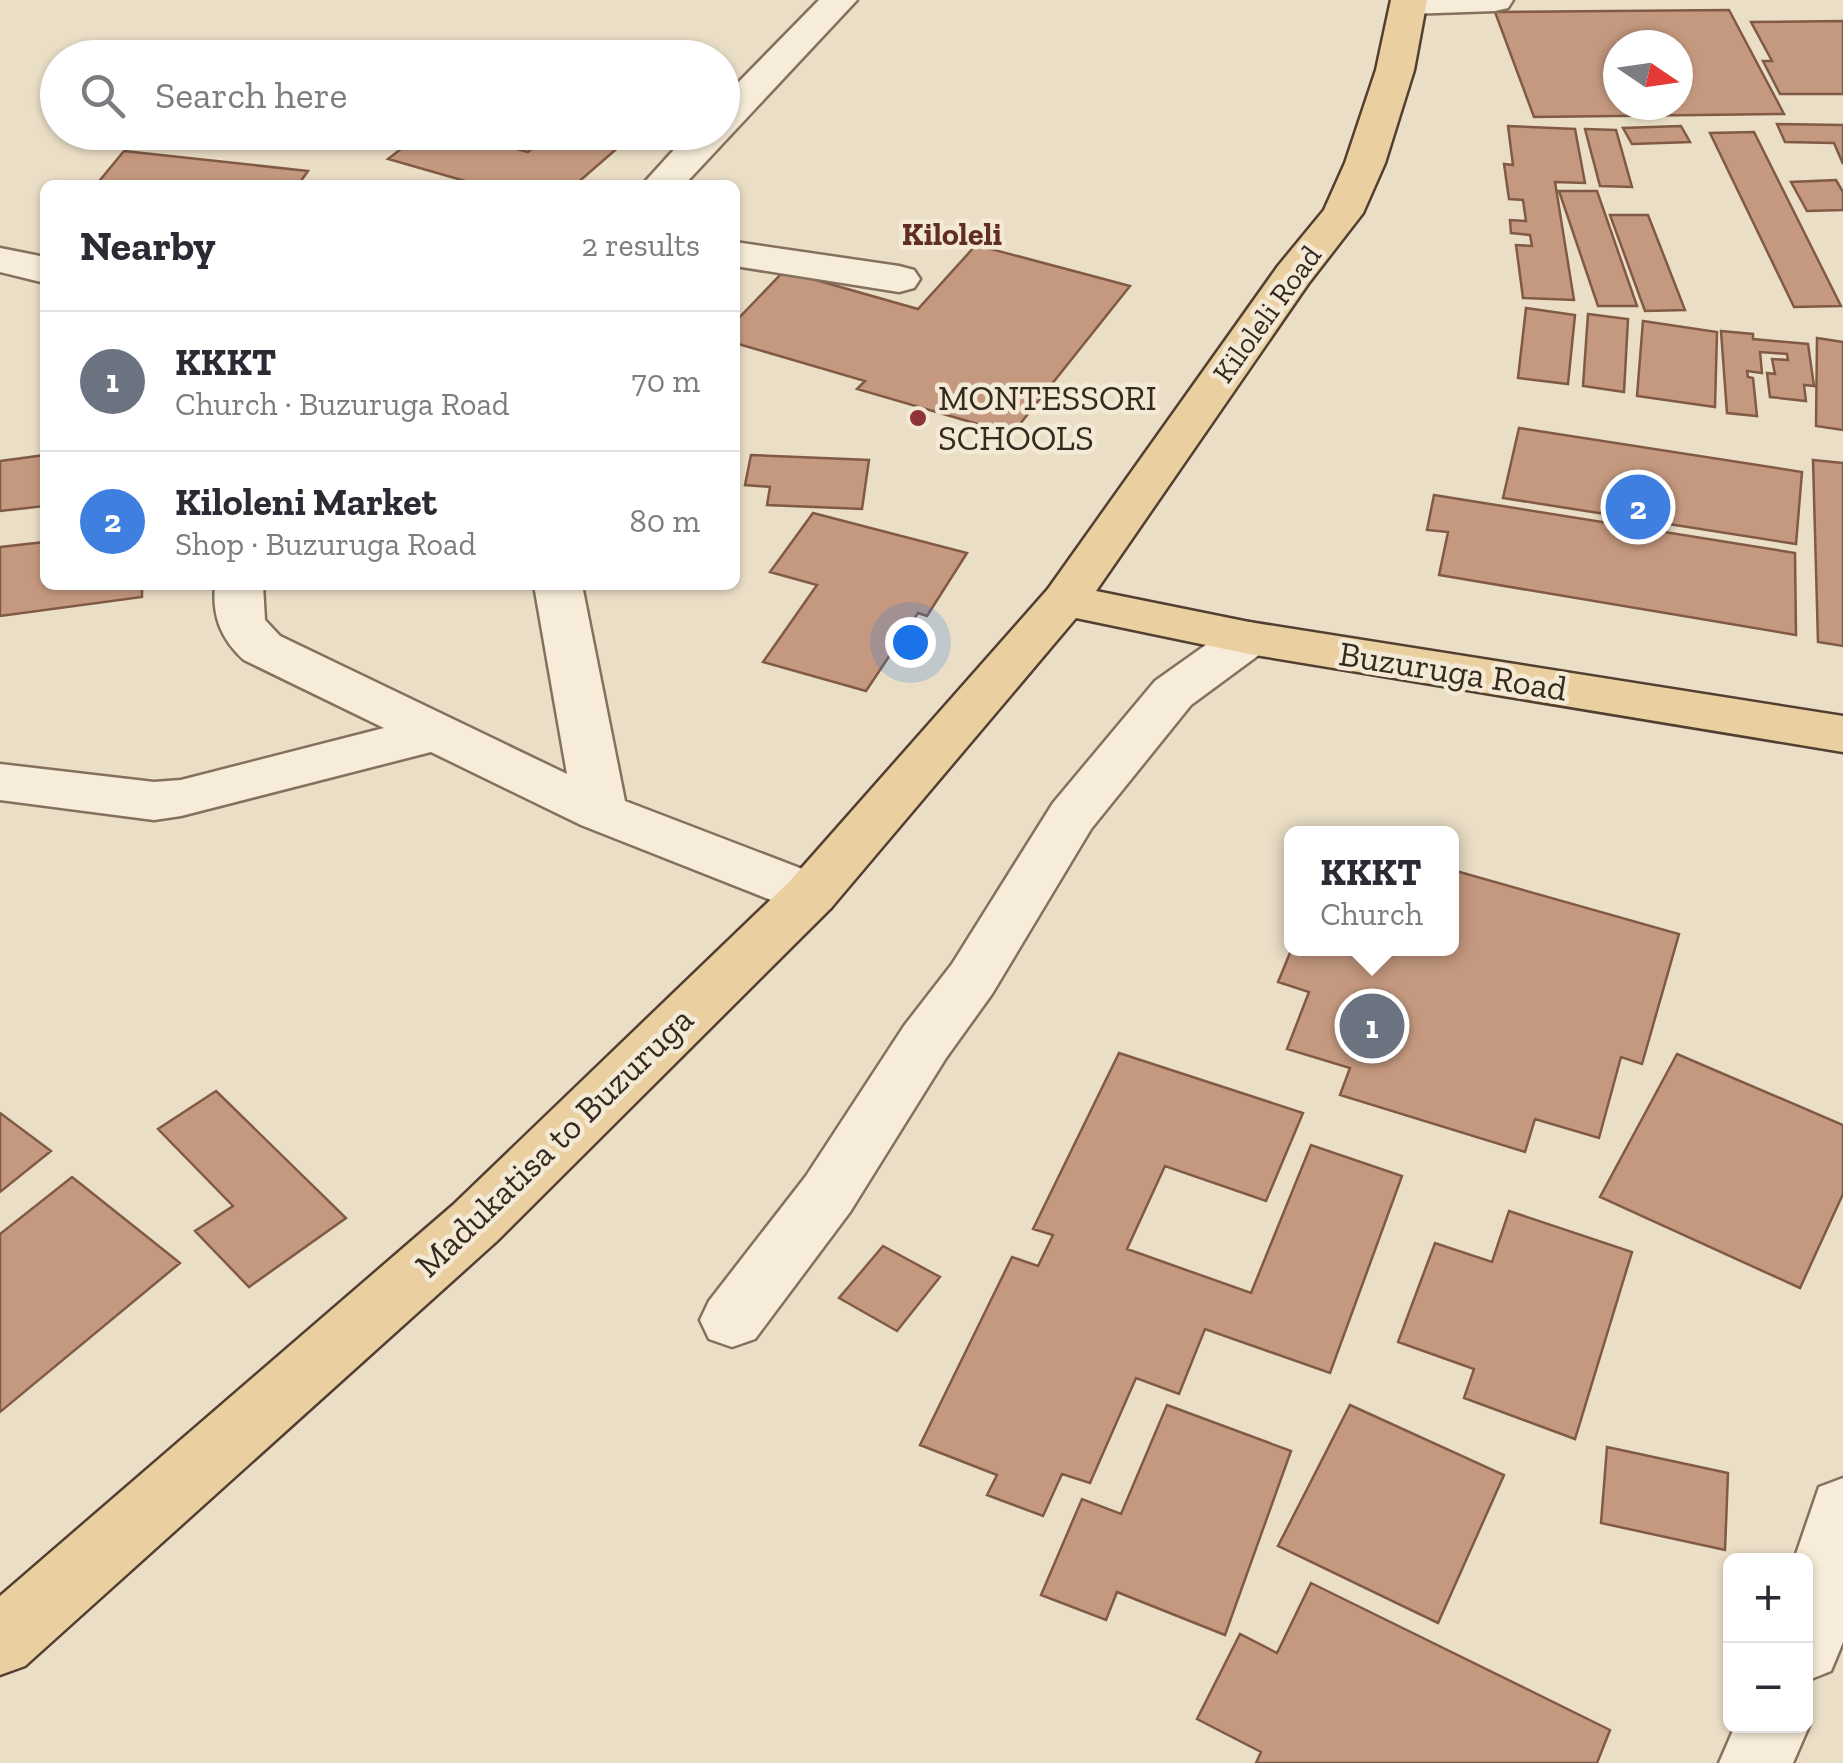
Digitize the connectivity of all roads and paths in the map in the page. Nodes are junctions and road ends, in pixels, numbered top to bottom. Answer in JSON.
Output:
{"nodes":[{"id":1,"x":839,"y":0,"type":"edge"},
{"id":2,"x":1495,"y":0,"type":"edge"},
{"id":3,"x":1409,"y":2,"type":"edge"},
{"id":4,"x":740,"y":103,"type":"edge"},
{"id":5,"x":695,"y":150,"type":"edge"},
{"id":6,"x":667,"y":180,"type":"edge"},
{"id":7,"x":740,"y":255,"type":"edge"},
{"id":8,"x":0,"y":260,"type":"edge"},
{"id":9,"x":40,"y":269,"type":"edge"},
{"id":10,"x":899,"y":279,"type":"dead end"},
{"id":11,"x":238,"y":590,"type":"edge"},
{"id":12,"x":559,"y":590,"type":"edge"},
{"id":13,"x":1065,"y":600,"type":"junction"},
{"id":14,"x":1248,"y":638,"type":"junction"},
{"id":15,"x":435,"y":733,"type":"junction"},
{"id":16,"x":1843,"y":734,"type":"edge"},
{"id":17,"x":0,"y":782,"type":"edge"},
{"id":18,"x":600,"y":812,"type":"junction"},
{"id":19,"x":811,"y":894,"type":"junction"},
{"id":20,"x":732,"y":1320,"type":"dead end"},
{"id":21,"x":1843,"y":1509,"type":"edge"},
{"id":22,"x":0,"y":1642,"type":"edge"},
{"id":23,"x":1807,"y":1643,"type":"edge"},
{"id":24,"x":1769,"y":1733,"type":"edge"},
{"id":25,"x":1756,"y":1763,"type":"edge"}],
"edges":[{"from":1,"to":4,"type":"street"},
{"from":2,"to":3,"type":"street"},
{"from":3,"to":13,"type":"main road","name":"Kiloleli Road"},
{"from":5,"to":6,"type":"street"},
{"from":7,"to":10,"type":"street"},
{"from":8,"to":9,"type":"street"},
{"from":11,"to":15,"type":"street"},
{"from":12,"to":18,"type":"street"},
{"from":13,"to":14,"type":"main road","name":"Buzuruga Road"},
{"from":13,"to":19,"type":"main road","name":"Madukatisa to Buzuruga"},
{"from":14,"to":16,"type":"main road","name":"Buzuruga Road"},
{"from":14,"to":20,"type":"street"},
{"from":15,"to":17,"type":"street"},
{"from":15,"to":18,"type":"street"},
{"from":18,"to":19,"type":"street"},
{"from":19,"to":22,"type":"main road","name":"Madukatisa to Buzuruga"},
{"from":21,"to":23,"type":"street"},
{"from":24,"to":25,"type":"street"}]}
